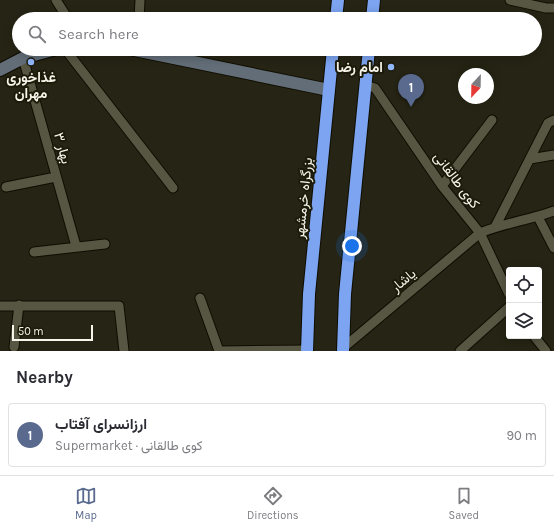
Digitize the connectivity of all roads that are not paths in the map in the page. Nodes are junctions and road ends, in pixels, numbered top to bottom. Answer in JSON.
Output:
{"nodes":[{"id":1,"x":56,"y":0,"type":"edge"},
{"id":2,"x":140,"y":0,"type":"edge"},
{"id":3,"x":338,"y":0,"type":"edge"},
{"id":4,"x":374,"y":0,"type":"edge"},
{"id":5,"x":510,"y":0,"type":"edge"},
{"id":6,"x":554,"y":8,"type":"edge"},
{"id":7,"x":64,"y":12,"type":"edge"},
{"id":8,"x":139,"y":12,"type":"edge"},
{"id":9,"x":337,"y":12,"type":"edge"},
{"id":10,"x":373,"y":12,"type":"edge"},
{"id":11,"x":30,"y":56,"type":"edge"},
{"id":12,"x":70,"y":56,"type":"edge"},
{"id":13,"x":168,"y":56,"type":"edge"},
{"id":14,"x":332,"y":56,"type":"edge"},
{"id":15,"x":368,"y":56,"type":"edge"},
{"id":16,"x":23,"y":58,"type":"junction"},
{"id":17,"x":0,"y":70,"type":"edge"},
{"id":18,"x":366,"y":85,"type":"junction"},
{"id":19,"x":329,"y":90,"type":"junction"},
{"id":20,"x":492,"y":120,"type":"dead end"},
{"id":21,"x":554,"y":120,"type":"edge"},
{"id":22,"x":554,"y":155,"type":"edge"},
{"id":23,"x":530,"y":159,"type":"junction"},
{"id":24,"x":56,"y":177,"type":"junction"},
{"id":25,"x":442,"y":186,"type":"junction"},
{"id":26,"x":6,"y":187,"type":"dead end"},
{"id":27,"x":173,"y":188,"type":"dead end"},
{"id":28,"x":554,"y":211,"type":"edge"},
{"id":29,"x":538,"y":217,"type":"junction"},
{"id":30,"x":495,"y":227,"type":"junction"},
{"id":31,"x":480,"y":233,"type":"junction"},
{"id":32,"x":105,"y":244,"type":"dead end"},
{"id":33,"x":76,"y":246,"type":"junction"},
{"id":34,"x":554,"y":248,"type":"edge"},
{"id":35,"x":34,"y":252,"type":"dead end"},
{"id":36,"x":506,"y":288,"type":"edge"},
{"id":37,"x":200,"y":298,"type":"dead end"},
{"id":38,"x":19,"y":305,"type":"junction"},
{"id":39,"x":0,"y":306,"type":"edge"},
{"id":40,"x":506,"y":310,"type":"edge"},
{"id":41,"x":536,"y":339,"type":"edge"},
{"id":42,"x":14,"y":347,"type":"dead end"},
{"id":43,"x":471,"y":348,"type":"edge"},
{"id":44,"x":343,"y":350,"type":"edge"},
{"id":45,"x":124,"y":351,"type":"edge"},
{"id":46,"x":219,"y":351,"type":"edge"},
{"id":47,"x":307,"y":351,"type":"edge"},
{"id":48,"x":460,"y":351,"type":"edge"},
{"id":49,"x":546,"y":351,"type":"edge"}],
"edges":[{"from":1,"to":7,"type":"street"},
{"from":2,"to":8,"type":"street"},
{"from":3,"to":9,"type":"highway"},
{"from":4,"to":10,"type":"highway"},
{"from":5,"to":6,"type":"street"},
{"from":11,"to":16,"type":"main road"},
{"from":12,"to":27,"type":"street"},
{"from":13,"to":19,"type":"main road"},
{"from":14,"to":19,"type":"highway","name":"بزرگراه خرمشهر"},
{"from":15,"to":18,"type":"highway"},
{"from":16,"to":17,"type":"main road"},
{"from":16,"to":24,"type":"street","name":"بهار ۳"},
{"from":18,"to":25,"type":"street","name":"کوی طالقانی"},
{"from":18,"to":44,"type":"highway"},
{"from":19,"to":47,"type":"highway","name":"بزرگراه خرمشهر"},
{"from":20,"to":25,"type":"street"},
{"from":21,"to":23,"type":"street"},
{"from":22,"to":23,"type":"street"},
{"from":23,"to":30,"type":"street"},
{"from":24,"to":26,"type":"street"},
{"from":24,"to":33,"type":"street","name":"بهار ۳"},
{"from":25,"to":31,"type":"street","name":"کوی طالقانی"},
{"from":28,"to":29,"type":"street"},
{"from":29,"to":30,"type":"street"},
{"from":29,"to":34,"type":"street"},
{"from":30,"to":31,"type":"street"},
{"from":31,"to":36,"type":"street","name":"کوی طالقانی"},
{"from":31,"to":44,"type":"street","name":"یاشار"},
{"from":32,"to":33,"type":"street"},
{"from":33,"to":35,"type":"street"},
{"from":37,"to":46,"type":"street"},
{"from":38,"to":39,"type":"street"},
{"from":38,"to":42,"type":"street"},
{"from":38,"to":45,"type":"street"},
{"from":40,"to":43,"type":"street"},
{"from":41,"to":49,"type":"street"},
{"from":43,"to":48,"type":"street"},
{"from":46,"to":47,"type":"street"}]}
